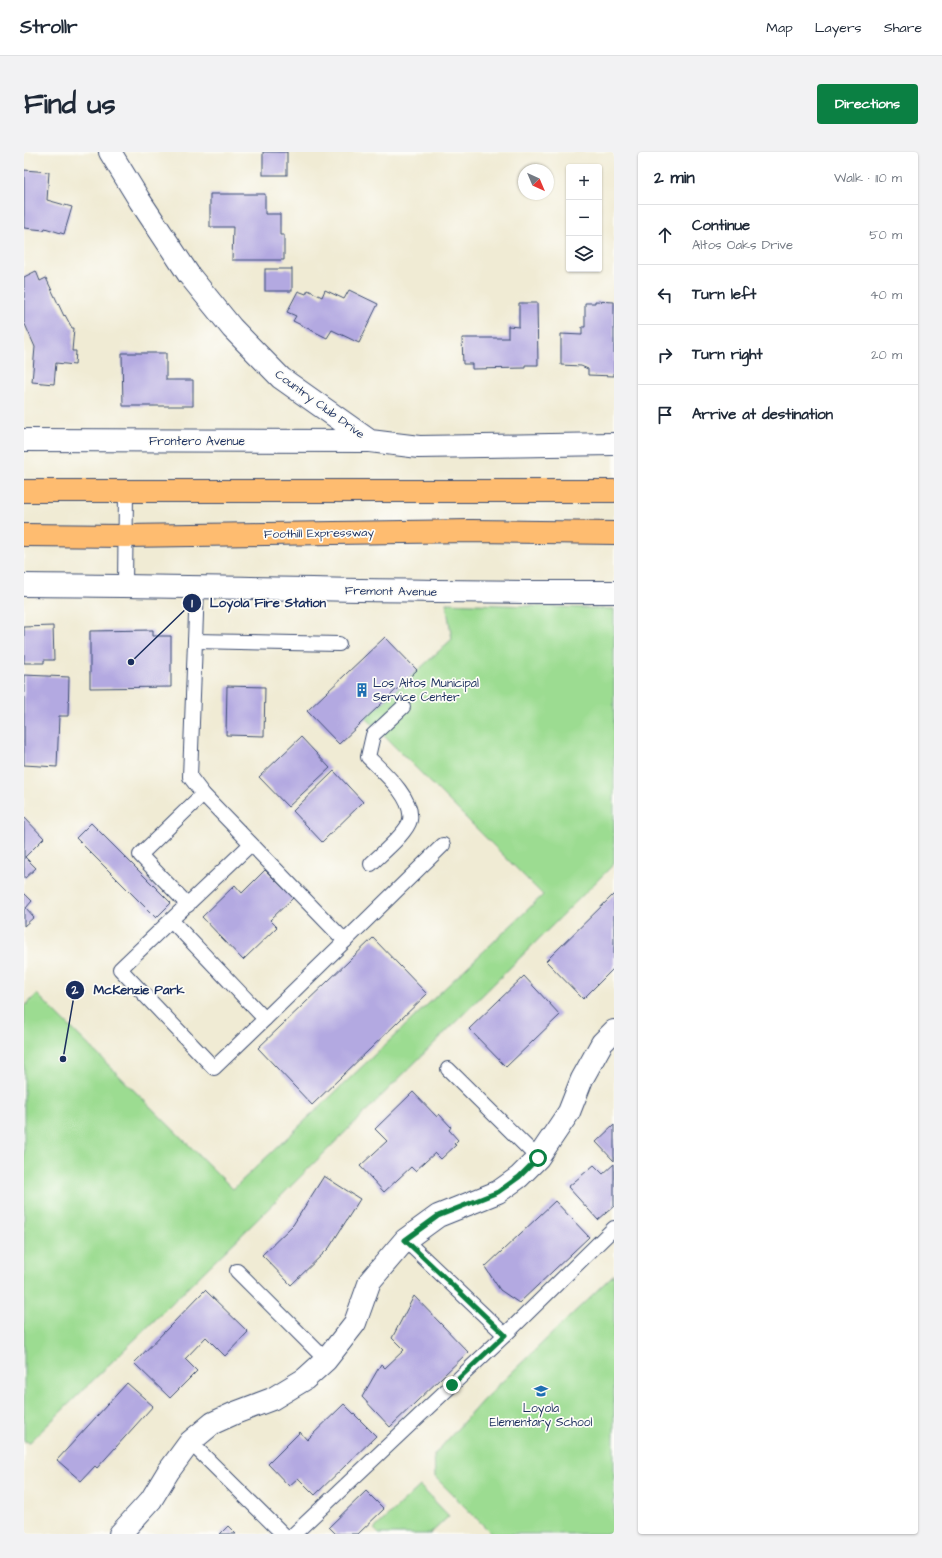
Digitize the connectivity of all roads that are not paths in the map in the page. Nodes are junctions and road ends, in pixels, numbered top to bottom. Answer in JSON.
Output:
{"nodes":[{"id":1,"x":110,"y":152,"type":"edge"},
{"id":2,"x":24,"y":440,"type":"edge"},
{"id":3,"x":370,"y":441,"type":"junction"},
{"id":4,"x":614,"y":444,"type":"edge"},
{"id":5,"x":24,"y":490,"type":"edge"},
{"id":6,"x":126,"y":491,"type":"junction"},
{"id":7,"x":614,"y":491,"type":"edge"},
{"id":8,"x":614,"y":533,"type":"edge"},
{"id":9,"x":24,"y":535,"type":"edge"},
{"id":10,"x":125,"y":536,"type":"junction"},
{"id":11,"x":24,"y":585,"type":"edge"},
{"id":12,"x":125,"y":586,"type":"junction"},
{"id":13,"x":197,"y":587,"type":"junction"},
{"id":14,"x":614,"y":592,"type":"edge"},
{"id":15,"x":195,"y":641,"type":"junction"},
{"id":16,"x":339,"y":644,"type":"dead end"},
{"id":17,"x":403,"y":707,"type":"dead end"},
{"id":18,"x":203,"y":794,"type":"junction"},
{"id":19,"x":251,"y":844,"type":"junction"},
{"id":20,"x":443,"y":845,"type":"dead end"},
{"id":21,"x":371,"y":864,"type":"dead end"},
{"id":22,"x":188,"y":905,"type":"junction"},
{"id":23,"x":170,"y":920,"type":"junction"},
{"id":24,"x":345,"y":941,"type":"junction"},
{"id":25,"x":265,"y":1019,"type":"junction"},
{"id":26,"x":614,"y":1031,"type":"edge"},
{"id":27,"x":448,"y":1069,"type":"dead end"},
{"id":28,"x":538,"y":1158,"type":"junction"},
{"id":29,"x":614,"y":1228,"type":"edge"},
{"id":30,"x":405,"y":1240,"type":"junction"},
{"id":31,"x":237,"y":1271,"type":"dead end"},
{"id":32,"x":505,"y":1335,"type":"junction"},
{"id":33,"x":326,"y":1360,"type":"junction"},
{"id":34,"x":190,"y":1442,"type":"junction"},
{"id":35,"x":120,"y":1534,"type":"edge"},
{"id":36,"x":283,"y":1534,"type":"edge"},
{"id":37,"x":294,"y":1534,"type":"edge"}],
"edges":[{"from":1,"to":3,"type":"street","name":"Country Club Drive"},
{"from":2,"to":3,"type":"street","name":"Frontero Avenue"},
{"from":3,"to":4,"type":"street","name":"Country Club Drive"},
{"from":5,"to":6,"type":"highway"},
{"from":6,"to":7,"type":"highway"},
{"from":6,"to":10,"type":"lane"},
{"from":8,"to":10,"type":"highway","name":"Foothill Expressway"},
{"from":9,"to":10,"type":"highway","name":"Foothill Expressway"},
{"from":10,"to":12,"type":"lane"},
{"from":11,"to":12,"type":"street","name":"Fremont Avenue"},
{"from":12,"to":13,"type":"street","name":"Fremont Avenue"},
{"from":13,"to":14,"type":"street","name":"Fremont Avenue"},
{"from":13,"to":15,"type":"lane"},
{"from":15,"to":16,"type":"lane"},
{"from":15,"to":18,"type":"lane"},
{"from":17,"to":21,"type":"lane"},
{"from":18,"to":19,"type":"lane"},
{"from":18,"to":22,"type":"lane"},
{"from":19,"to":22,"type":"lane"},
{"from":19,"to":24,"type":"lane"},
{"from":20,"to":24,"type":"lane"},
{"from":22,"to":23,"type":"lane"},
{"from":23,"to":25,"type":"lane"},
{"from":23,"to":25,"type":"lane"},
{"from":24,"to":25,"type":"lane"},
{"from":26,"to":28,"type":"street"},
{"from":27,"to":28,"type":"lane"},
{"from":28,"to":30,"type":"street"},
{"from":29,"to":32,"type":"lane"},
{"from":30,"to":32,"type":"lane"},
{"from":30,"to":33,"type":"street"},
{"from":31,"to":33,"type":"lane"},
{"from":32,"to":37,"type":"lane"},
{"from":33,"to":34,"type":"street"},
{"from":34,"to":35,"type":"street"},
{"from":34,"to":36,"type":"lane"}]}
